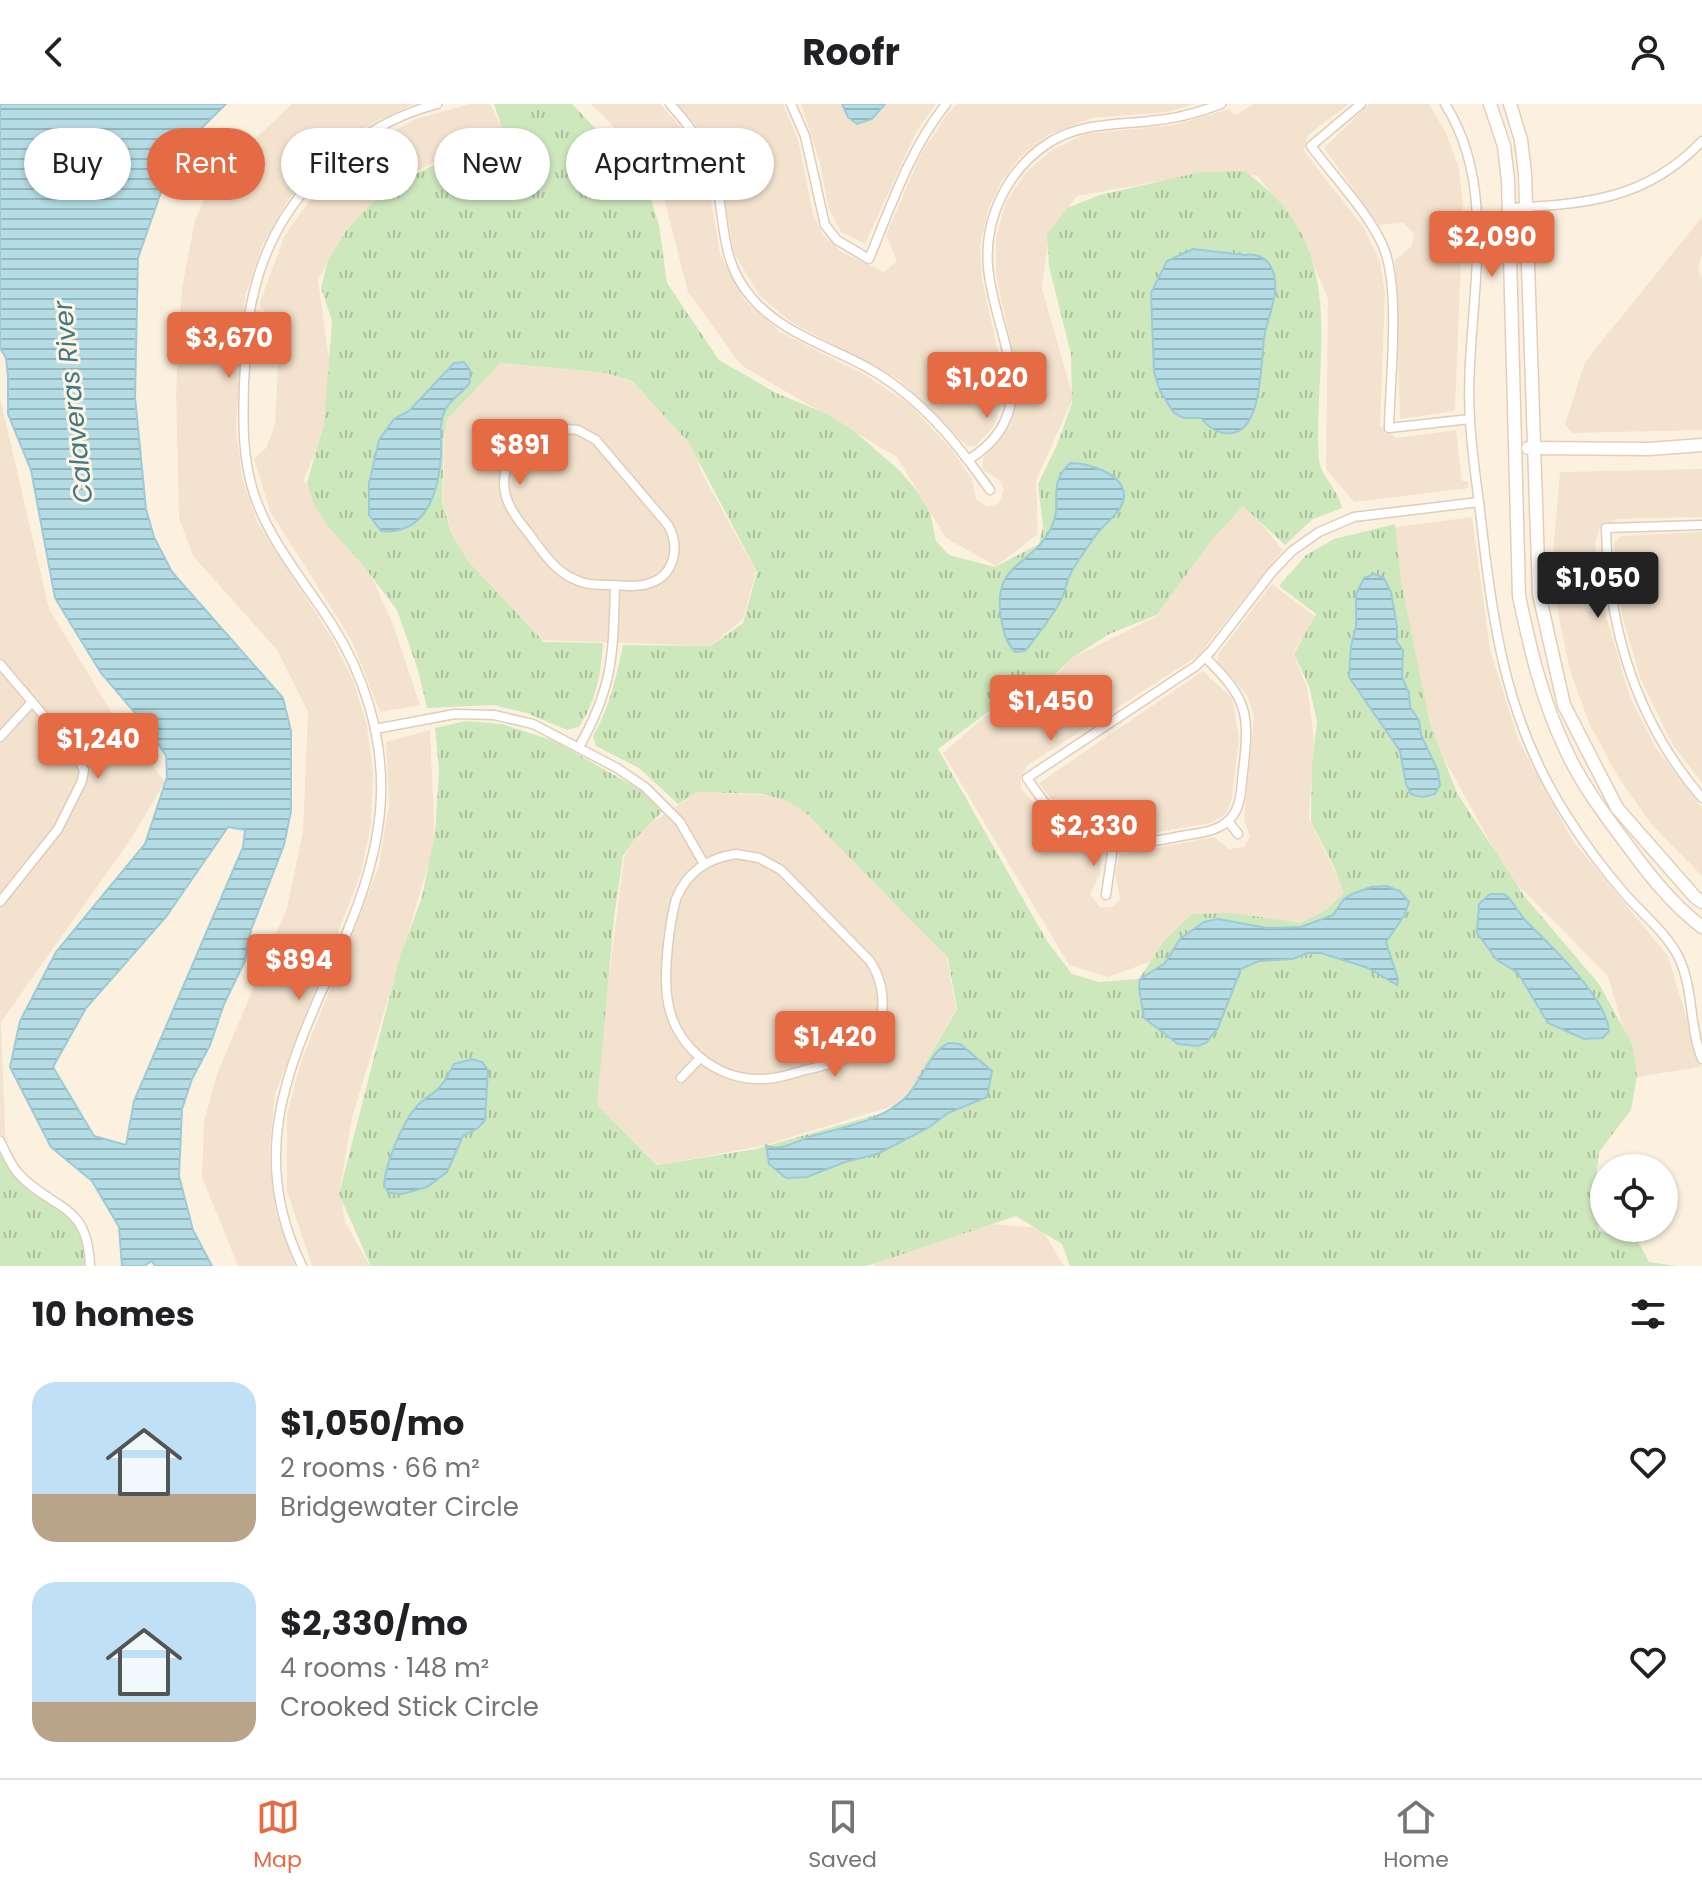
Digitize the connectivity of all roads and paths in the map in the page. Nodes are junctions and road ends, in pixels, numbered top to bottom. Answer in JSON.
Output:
{"nodes":[{"id":1,"x":437,"y":104,"type":"edge"},
{"id":2,"x":670,"y":104,"type":"edge"},
{"id":3,"x":791,"y":104,"type":"edge"},
{"id":4,"x":946,"y":104,"type":"edge"},
{"id":5,"x":1221,"y":104,"type":"edge"},
{"id":6,"x":1361,"y":104,"type":"edge"},
{"id":7,"x":1445,"y":104,"type":"edge"},
{"id":8,"x":1490,"y":104,"type":"edge"},
{"id":9,"x":1510,"y":104,"type":"edge"},
{"id":10,"x":1702,"y":141,"type":"edge"},
{"id":11,"x":1527,"y":207,"type":"junction"},
{"id":12,"x":1509,"y":208,"type":"junction"},
{"id":13,"x":1470,"y":419,"type":"junction"},
{"id":14,"x":1702,"y":445,"type":"edge"},
{"id":15,"x":1516,"y":448,"type":"junction"},
{"id":16,"x":1534,"y":448,"type":"junction"},
{"id":17,"x":968,"y":460,"type":"junction"},
{"id":18,"x":990,"y":490,"type":"dead end"},
{"id":19,"x":1479,"y":502,"type":"junction"},
{"id":20,"x":1702,"y":525,"type":"edge"},
{"id":21,"x":615,"y":585,"type":"junction"},
{"id":22,"x":1206,"y":658,"type":"junction"},
{"id":23,"x":0,"y":664,"type":"edge"},
{"id":24,"x":32,"y":702,"type":"junction"},
{"id":25,"x":375,"y":729,"type":"junction"},
{"id":26,"x":0,"y":737,"type":"edge"},
{"id":27,"x":579,"y":747,"type":"junction"},
{"id":28,"x":1702,"y":798,"type":"edge"},
{"id":29,"x":1228,"y":821,"type":"junction"},
{"id":30,"x":1238,"y":834,"type":"dead end"},
{"id":31,"x":1113,"y":846,"type":"junction"},
{"id":32,"x":704,"y":864,"type":"junction"},
{"id":33,"x":1106,"y":895,"type":"dead end"},
{"id":34,"x":0,"y":902,"type":"edge"},
{"id":35,"x":1702,"y":902,"type":"edge"},
{"id":36,"x":1702,"y":927,"type":"edge"},
{"id":37,"x":700,"y":1058,"type":"junction"},
{"id":38,"x":1702,"y":1059,"type":"edge"},
{"id":39,"x":681,"y":1078,"type":"dead end"},
{"id":40,"x":0,"y":1141,"type":"edge"},
{"id":41,"x":90,"y":1266,"type":"edge"},
{"id":42,"x":302,"y":1266,"type":"edge"}],
"edges":[{"from":1,"to":25,"type":"street"},
{"from":2,"to":17,"type":"street"},
{"from":3,"to":4,"type":"street"},
{"from":5,"to":17,"type":"street"},
{"from":6,"to":13,"type":"street"},
{"from":7,"to":13,"type":"street"},
{"from":8,"to":12,"type":"main road"},
{"from":9,"to":11,"type":"main road"},
{"from":10,"to":11,"type":"street"},
{"from":11,"to":12,"type":"street"},
{"from":11,"to":16,"type":"main road"},
{"from":12,"to":15,"type":"main road"},
{"from":13,"to":19,"type":"street"},
{"from":14,"to":16,"type":"main road"},
{"from":15,"to":16,"type":"main road"},
{"from":15,"to":36,"type":"main road"},
{"from":16,"to":35,"type":"main road"},
{"from":17,"to":18,"type":"street"},
{"from":19,"to":22,"type":"street"},
{"from":19,"to":38,"type":"street"},
{"from":20,"to":28,"type":"street"},
{"from":21,"to":21,"type":"street"},
{"from":21,"to":27,"type":"street"},
{"from":22,"to":29,"type":"street"},
{"from":22,"to":31,"type":"street"},
{"from":23,"to":24,"type":"street"},
{"from":24,"to":26,"type":"street"},
{"from":24,"to":34,"type":"street"},
{"from":25,"to":27,"type":"street"},
{"from":25,"to":42,"type":"street"},
{"from":27,"to":32,"type":"street"},
{"from":29,"to":30,"type":"street"},
{"from":29,"to":31,"type":"street"},
{"from":31,"to":33,"type":"street"},
{"from":32,"to":37,"type":"street"},
{"from":32,"to":37,"type":"street"},
{"from":37,"to":39,"type":"street"},
{"from":40,"to":41,"type":"street"}]}
